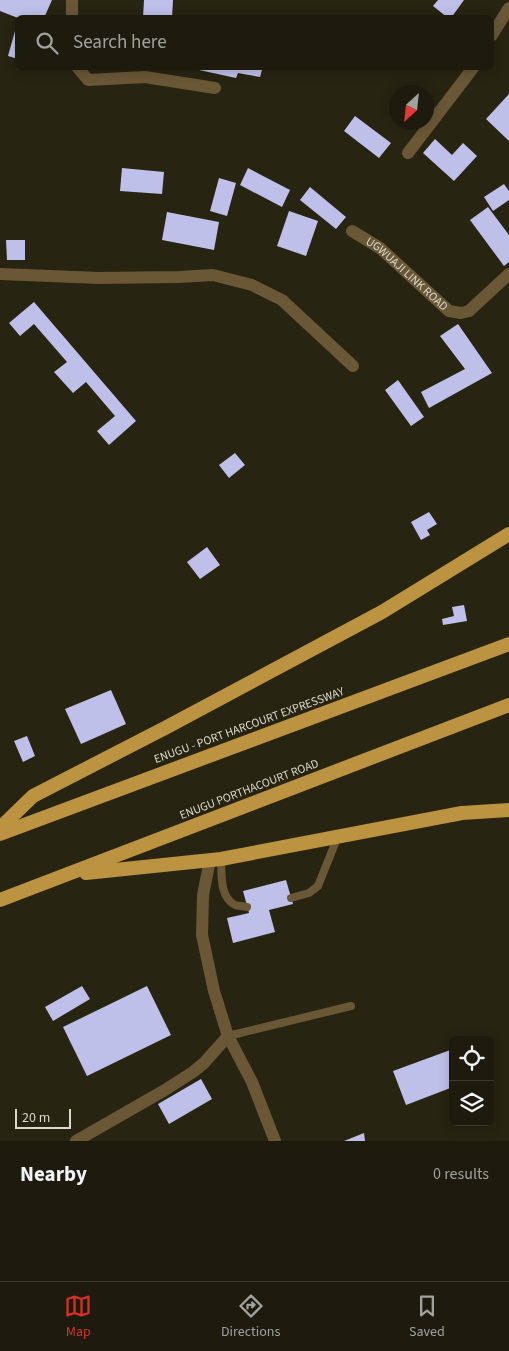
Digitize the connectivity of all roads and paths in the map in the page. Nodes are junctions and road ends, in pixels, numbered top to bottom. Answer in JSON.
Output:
{"nodes":[{"id":1,"x":72,"y":0,"type":"edge"},
{"id":2,"x":509,"y":8,"type":"edge"},
{"id":3,"x":72,"y":15,"type":"edge"},
{"id":4,"x":494,"y":32,"type":"edge"},
{"id":5,"x":80,"y":70,"type":"edge"},
{"id":6,"x":471,"y":70,"type":"edge"},
{"id":7,"x":215,"y":88,"type":"dead end"},
{"id":8,"x":408,"y":153,"type":"dead end"},
{"id":9,"x":352,"y":231,"type":"dead end"},
{"id":10,"x":0,"y":274,"type":"edge"},
{"id":11,"x":509,"y":274,"type":"edge"},
{"id":12,"x":354,"y":366,"type":"dead end"},
{"id":13,"x":509,"y":534,"type":"edge"},
{"id":14,"x":509,"y":644,"type":"edge"},
{"id":15,"x":509,"y":705,"type":"edge"},
{"id":16,"x":509,"y":810,"type":"edge"},
{"id":17,"x":0,"y":828,"type":"edge"},
{"id":18,"x":0,"y":834,"type":"edge"},
{"id":19,"x":338,"y":836,"type":"junction"},
{"id":20,"x":215,"y":859,"type":"junction"},
{"id":21,"x":68,"y":874,"type":"junction"},
{"id":22,"x":291,"y":898,"type":"dead end"},
{"id":23,"x":0,"y":900,"type":"edge"},
{"id":24,"x":247,"y":907,"type":"dead end"},
{"id":25,"x":351,"y":1006,"type":"dead end"},
{"id":26,"x":228,"y":1036,"type":"junction"},
{"id":27,"x":76,"y":1141,"type":"edge"},
{"id":28,"x":275,"y":1141,"type":"edge"}],
"edges":[{"from":1,"to":3,"type":"street"},
{"from":2,"to":4,"type":"street"},
{"from":5,"to":7,"type":"street"},
{"from":6,"to":8,"type":"street"},
{"from":9,"to":11,"type":"street","name":"UGWUAJI LINK ROAD"},
{"from":10,"to":12,"type":"street"},
{"from":13,"to":17,"type":"highway"},
{"from":14,"to":18,"type":"highway","name":"ENUGU - PORT HARCOURT EXPRESSWAY"},
{"from":15,"to":21,"type":"highway","name":"ENUGU PORTHACOURT ROAD"},
{"from":16,"to":19,"type":"highway"},
{"from":19,"to":20,"type":"highway"},
{"from":19,"to":22,"type":"lane"},
{"from":20,"to":21,"type":"highway"},
{"from":20,"to":24,"type":"lane"},
{"from":20,"to":26,"type":"street"},
{"from":21,"to":23,"type":"highway","name":"ENUGU PORTHACOURT ROAD"},
{"from":25,"to":26,"type":"lane"},
{"from":26,"to":27,"type":"street"},
{"from":26,"to":28,"type":"street"}]}
